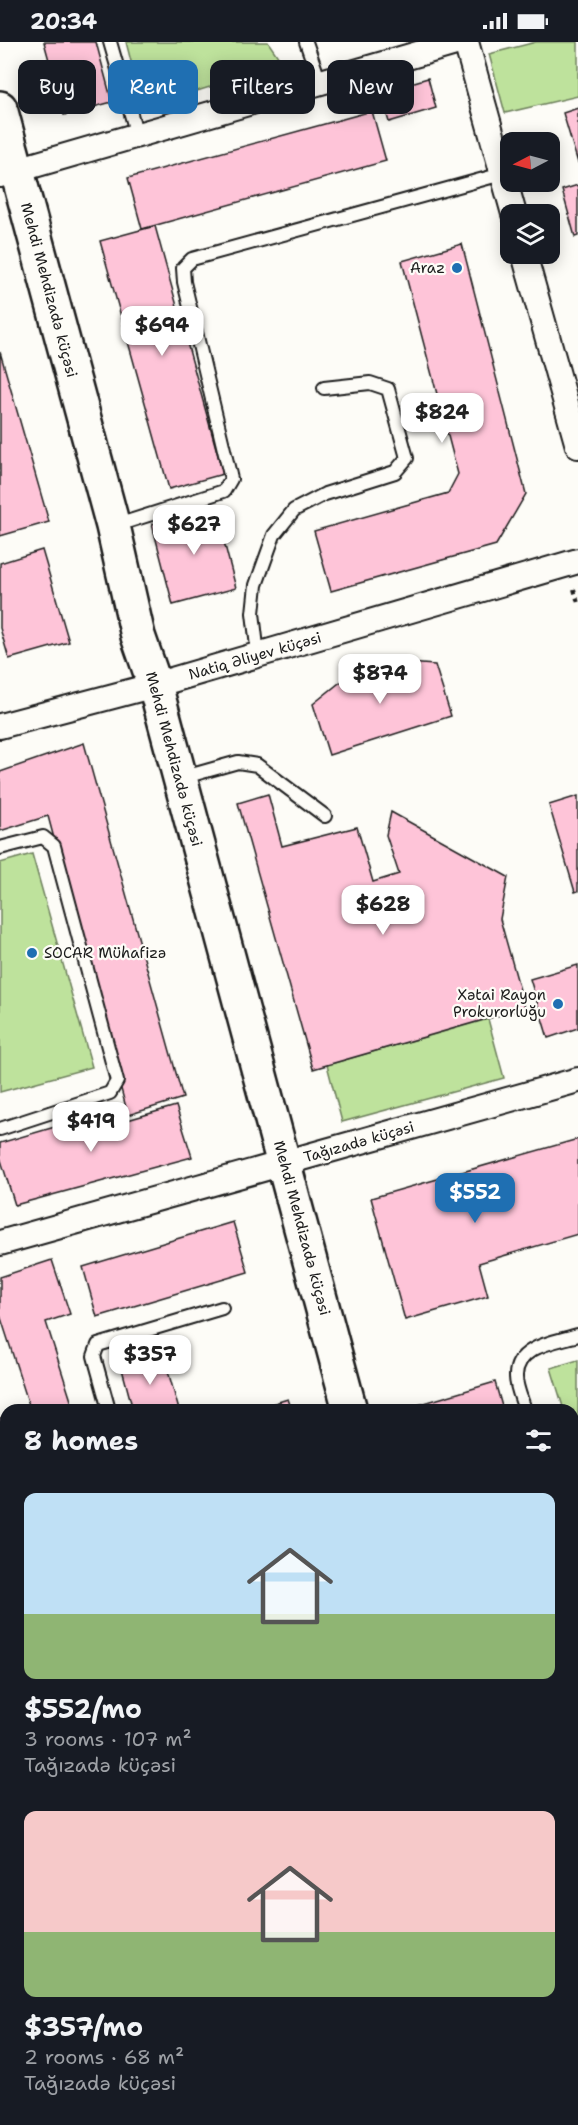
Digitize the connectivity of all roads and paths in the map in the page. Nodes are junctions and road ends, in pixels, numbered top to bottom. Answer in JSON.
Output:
{"nodes":[{"id":1,"x":110,"y":42,"type":"edge"},
{"id":2,"x":306,"y":42,"type":"edge"},
{"id":3,"x":459,"y":42,"type":"edge"},
{"id":4,"x":466,"y":42,"type":"edge"},
{"id":5,"x":320,"y":82,"type":"junction"},
{"id":6,"x":0,"y":108,"type":"edge"},
{"id":7,"x":137,"y":135,"type":"junction"},
{"id":8,"x":500,"y":167,"type":"edge"},
{"id":9,"x":8,"y":173,"type":"edge"},
{"id":10,"x":500,"y":175,"type":"edge"},
{"id":11,"x":527,"y":264,"type":"edge"},
{"id":12,"x":324,"y":388,"type":"dead end"},
{"id":13,"x":578,"y":446,"type":"edge"},
{"id":14,"x":113,"y":526,"type":"junction"},
{"id":15,"x":578,"y":561,"type":"edge"},
{"id":16,"x":258,"y":655,"type":"junction"},
{"id":17,"x":155,"y":685,"type":"junction"},
{"id":18,"x":0,"y":726,"type":"edge"},
{"id":19,"x":180,"y":779,"type":"junction"},
{"id":20,"x":325,"y":816,"type":"dead end"},
{"id":21,"x":0,"y":848,"type":"edge"},
{"id":22,"x":578,"y":1080,"type":"edge"},
{"id":23,"x":0,"y":1130,"type":"edge"},
{"id":24,"x":284,"y":1164,"type":"junction"},
{"id":25,"x":0,"y":1242,"type":"edge"},
{"id":26,"x":222,"y":1308,"type":"dead end"},
{"id":27,"x":578,"y":1335,"type":"edge"},
{"id":28,"x":107,"y":1404,"type":"edge"},
{"id":29,"x":348,"y":1404,"type":"edge"},
{"id":30,"x":523,"y":1404,"type":"edge"}],
"edges":[{"from":1,"to":7,"type":"lane"},
{"from":2,"to":5,"type":"lane"},
{"from":3,"to":5,"type":"street"},
{"from":4,"to":8,"type":"street"},
{"from":5,"to":7,"type":"street"},
{"from":6,"to":9,"type":"street","name":"Mehdi Mehdizadə küçəsi"},
{"from":7,"to":9,"type":"street"},
{"from":9,"to":14,"type":"street","name":"Mehdi Mehdizadə küçəsi"},
{"from":10,"to":14,"type":"lane"},
{"from":11,"to":13,"type":"street"},
{"from":12,"to":16,"type":"lane"},
{"from":14,"to":17,"type":"street","name":"Mehdi Mehdizadə küçəsi"},
{"from":15,"to":16,"type":"street","name":"Natiq Əliyev küçəsi"},
{"from":16,"to":17,"type":"street","name":"Natiq Əliyev küçəsi"},
{"from":17,"to":18,"type":"street","name":"Natiq Əliyev küçəsi"},
{"from":17,"to":19,"type":"street","name":"Mehdi Mehdizadə küçəsi"},
{"from":19,"to":20,"type":"lane"},
{"from":19,"to":24,"type":"street","name":"Mehdi Mehdizadə küçəsi"},
{"from":21,"to":23,"type":"lane"},
{"from":22,"to":24,"type":"street","name":"Tağızadə küçəsi"},
{"from":24,"to":25,"type":"street","name":"Tağızadə küçəsi"},
{"from":24,"to":29,"type":"street","name":"Mehdi Mehdizadə küçəsi"},
{"from":26,"to":28,"type":"lane"},
{"from":27,"to":30,"type":"lane"}]}
